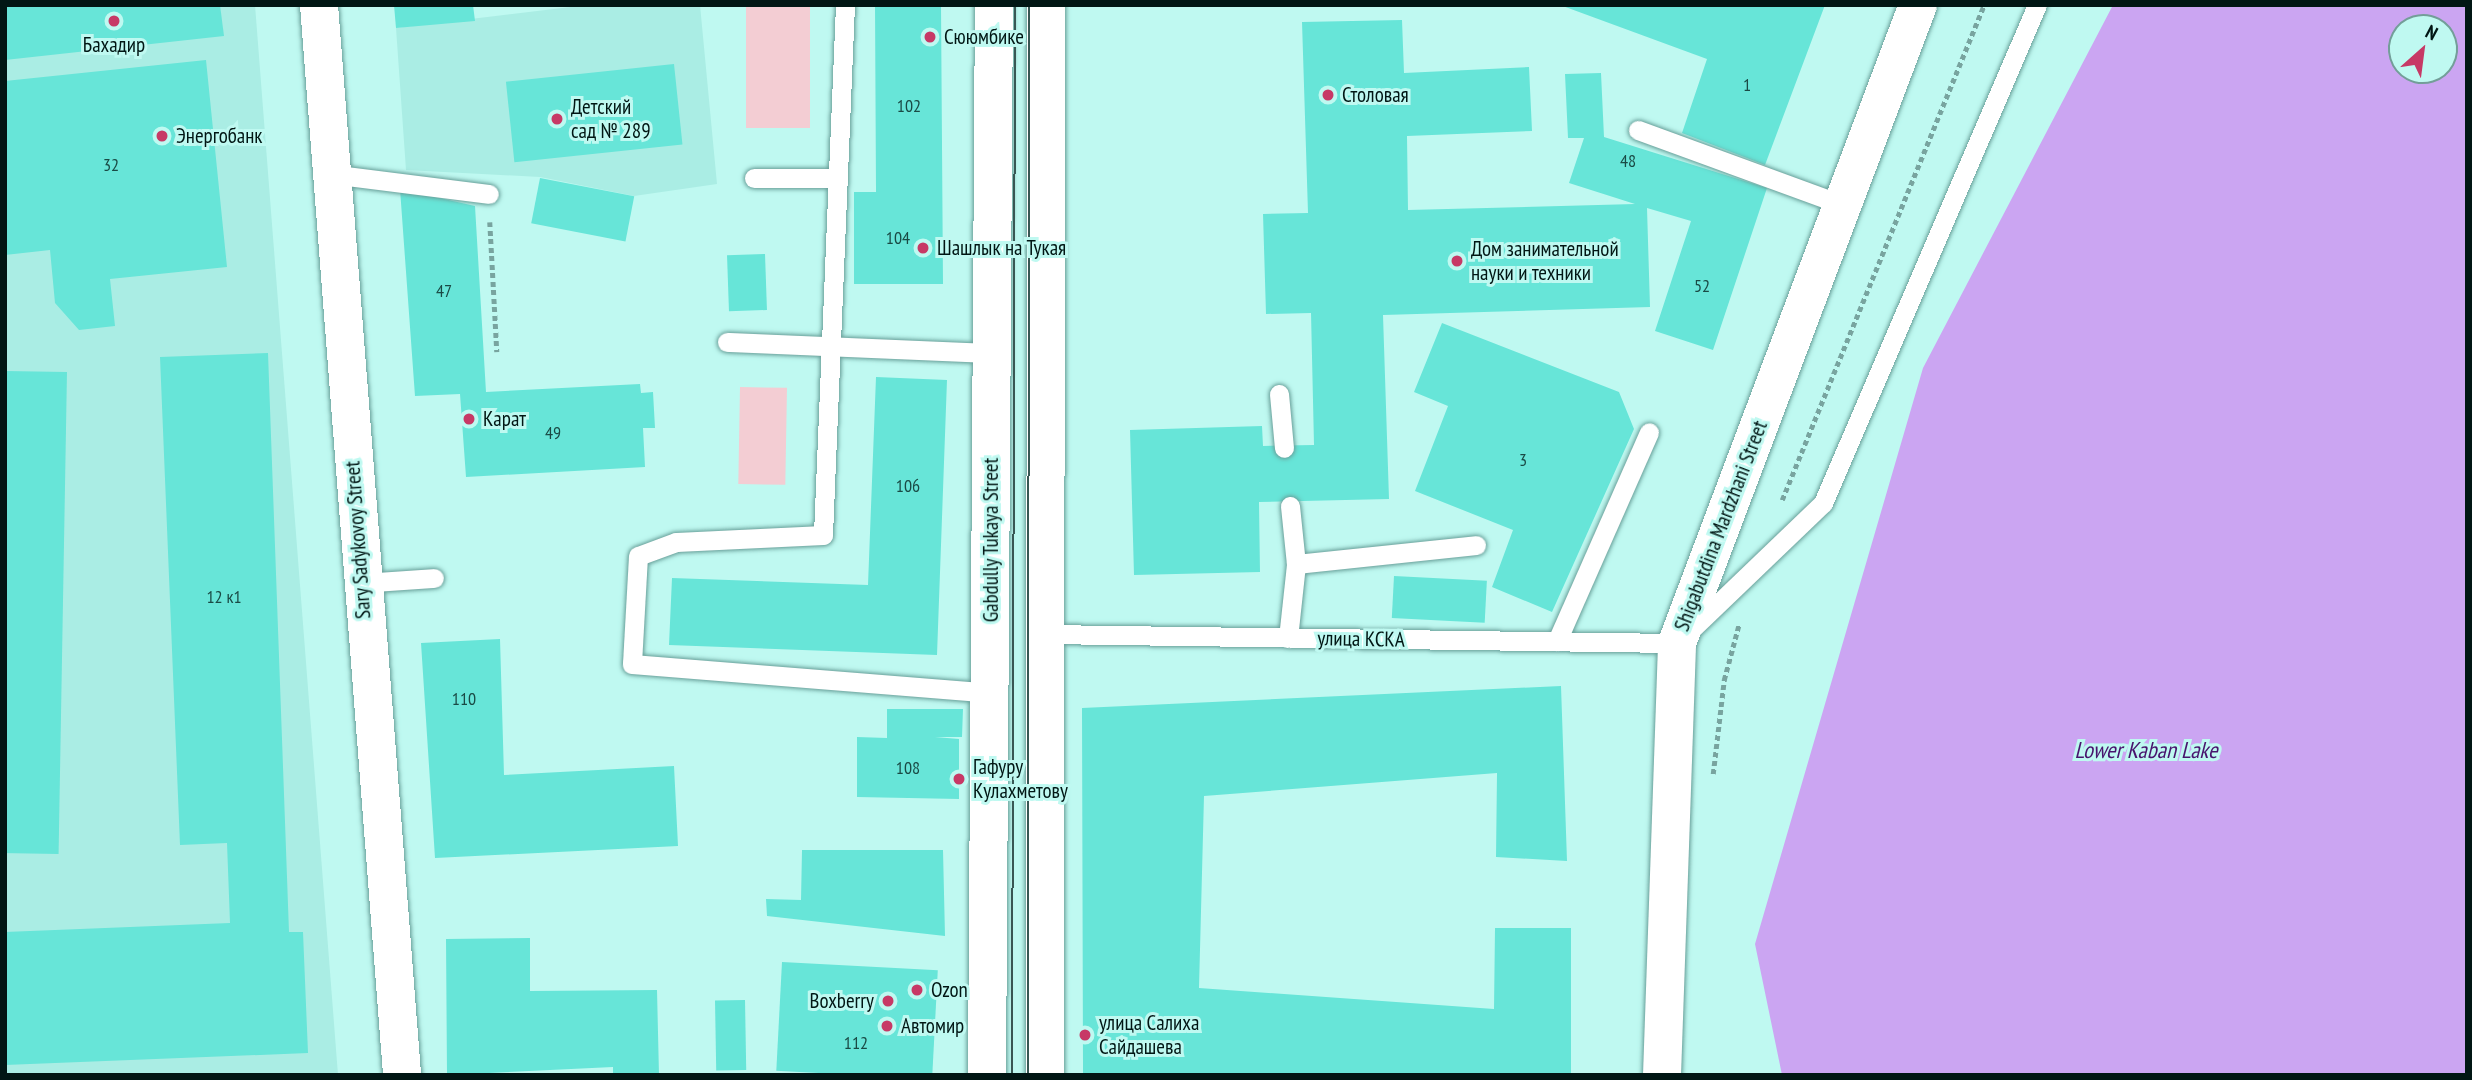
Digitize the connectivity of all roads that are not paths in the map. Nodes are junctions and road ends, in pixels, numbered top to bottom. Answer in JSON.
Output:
{"nodes":[{"id":1,"x":319,"y":5,"type":"edge"},
{"id":2,"x":845,"y":5,"type":"edge"},
{"id":3,"x":995,"y":5,"type":"edge"},
{"id":4,"x":1046,"y":5,"type":"edge"},
{"id":5,"x":1918,"y":5,"type":"edge"},
{"id":6,"x":2038,"y":5,"type":"edge"},
{"id":7,"x":1638,"y":130,"type":"dead end"},
{"id":8,"x":331,"y":174,"type":"junction"},
{"id":9,"x":754,"y":178,"type":"dead end"},
{"id":10,"x":838,"y":178,"type":"junction"},
{"id":11,"x":489,"y":194,"type":"road end"},
{"id":12,"x":1843,"y":205,"type":"junction"},
{"id":13,"x":727,"y":342,"type":"dead end"},
{"id":14,"x":831,"y":345,"type":"junction"},
{"id":15,"x":992,"y":353,"type":"junction"},
{"id":16,"x":1279,"y":394,"type":"dead end"},
{"id":17,"x":1649,"y":432,"type":"dead end"},
{"id":18,"x":1284,"y":448,"type":"dead end"},
{"id":19,"x":1290,"y":506,"type":"dead end"},
{"id":20,"x":1476,"y":545,"type":"dead end"},
{"id":21,"x":1296,"y":564,"type":"junction"},
{"id":22,"x":434,"y":578,"type":"dead end"},
{"id":23,"x":361,"y":583,"type":"junction"},
{"id":24,"x":1045,"y":634,"type":"junction"},
{"id":25,"x":1287,"y":638,"type":"junction"},
{"id":26,"x":1557,"y":642,"type":"junction"},
{"id":27,"x":1677,"y":643,"type":"junction"},
{"id":28,"x":990,"y":693,"type":"junction"},
{"id":29,"x":402,"y":1075,"type":"edge"},
{"id":30,"x":987,"y":1075,"type":"edge"},
{"id":31,"x":1045,"y":1075,"type":"edge"},
{"id":32,"x":1662,"y":1075,"type":"edge"}],
"edges":[{"from":1,"to":8,"type":"street","name":"Sary Sadykovoy Street"},
{"from":2,"to":10,"type":"lane"},
{"from":3,"to":15,"type":"street","name":"Gabdully Tukaya Street"},
{"from":4,"to":24,"type":"street"},
{"from":5,"to":12,"type":"street","name":"Shigabutdina Mardzhani Street"},
{"from":6,"to":27,"type":"lane"},
{"from":7,"to":12,"type":"lane"},
{"from":8,"to":11,"type":"lane"},
{"from":8,"to":23,"type":"street","name":"Sary Sadykovoy Street"},
{"from":9,"to":10,"type":"lane"},
{"from":10,"to":14,"type":"lane"},
{"from":12,"to":27,"type":"street","name":"Shigabutdina Mardzhani Street"},
{"from":13,"to":14,"type":"lane"},
{"from":14,"to":15,"type":"lane"},
{"from":14,"to":28,"type":"lane"},
{"from":15,"to":28,"type":"street","name":"Gabdully Tukaya Street"},
{"from":16,"to":18,"type":"lane"},
{"from":17,"to":26,"type":"lane"},
{"from":19,"to":21,"type":"lane"},
{"from":20,"to":21,"type":"lane"},
{"from":21,"to":25,"type":"lane"},
{"from":22,"to":23,"type":"lane"},
{"from":23,"to":29,"type":"street","name":"Sary Sadykovoy Street"},
{"from":24,"to":25,"type":"lane","name":"улица КСКА"},
{"from":24,"to":31,"type":"street"},
{"from":25,"to":26,"type":"lane","name":"улица КСКА"},
{"from":26,"to":27,"type":"lane","name":"улица КСКА"},
{"from":27,"to":32,"type":"street","name":"Shigabutdina Mardzhani Street"},
{"from":28,"to":30,"type":"street","name":"Gabdully Tukaya Street"}]}
